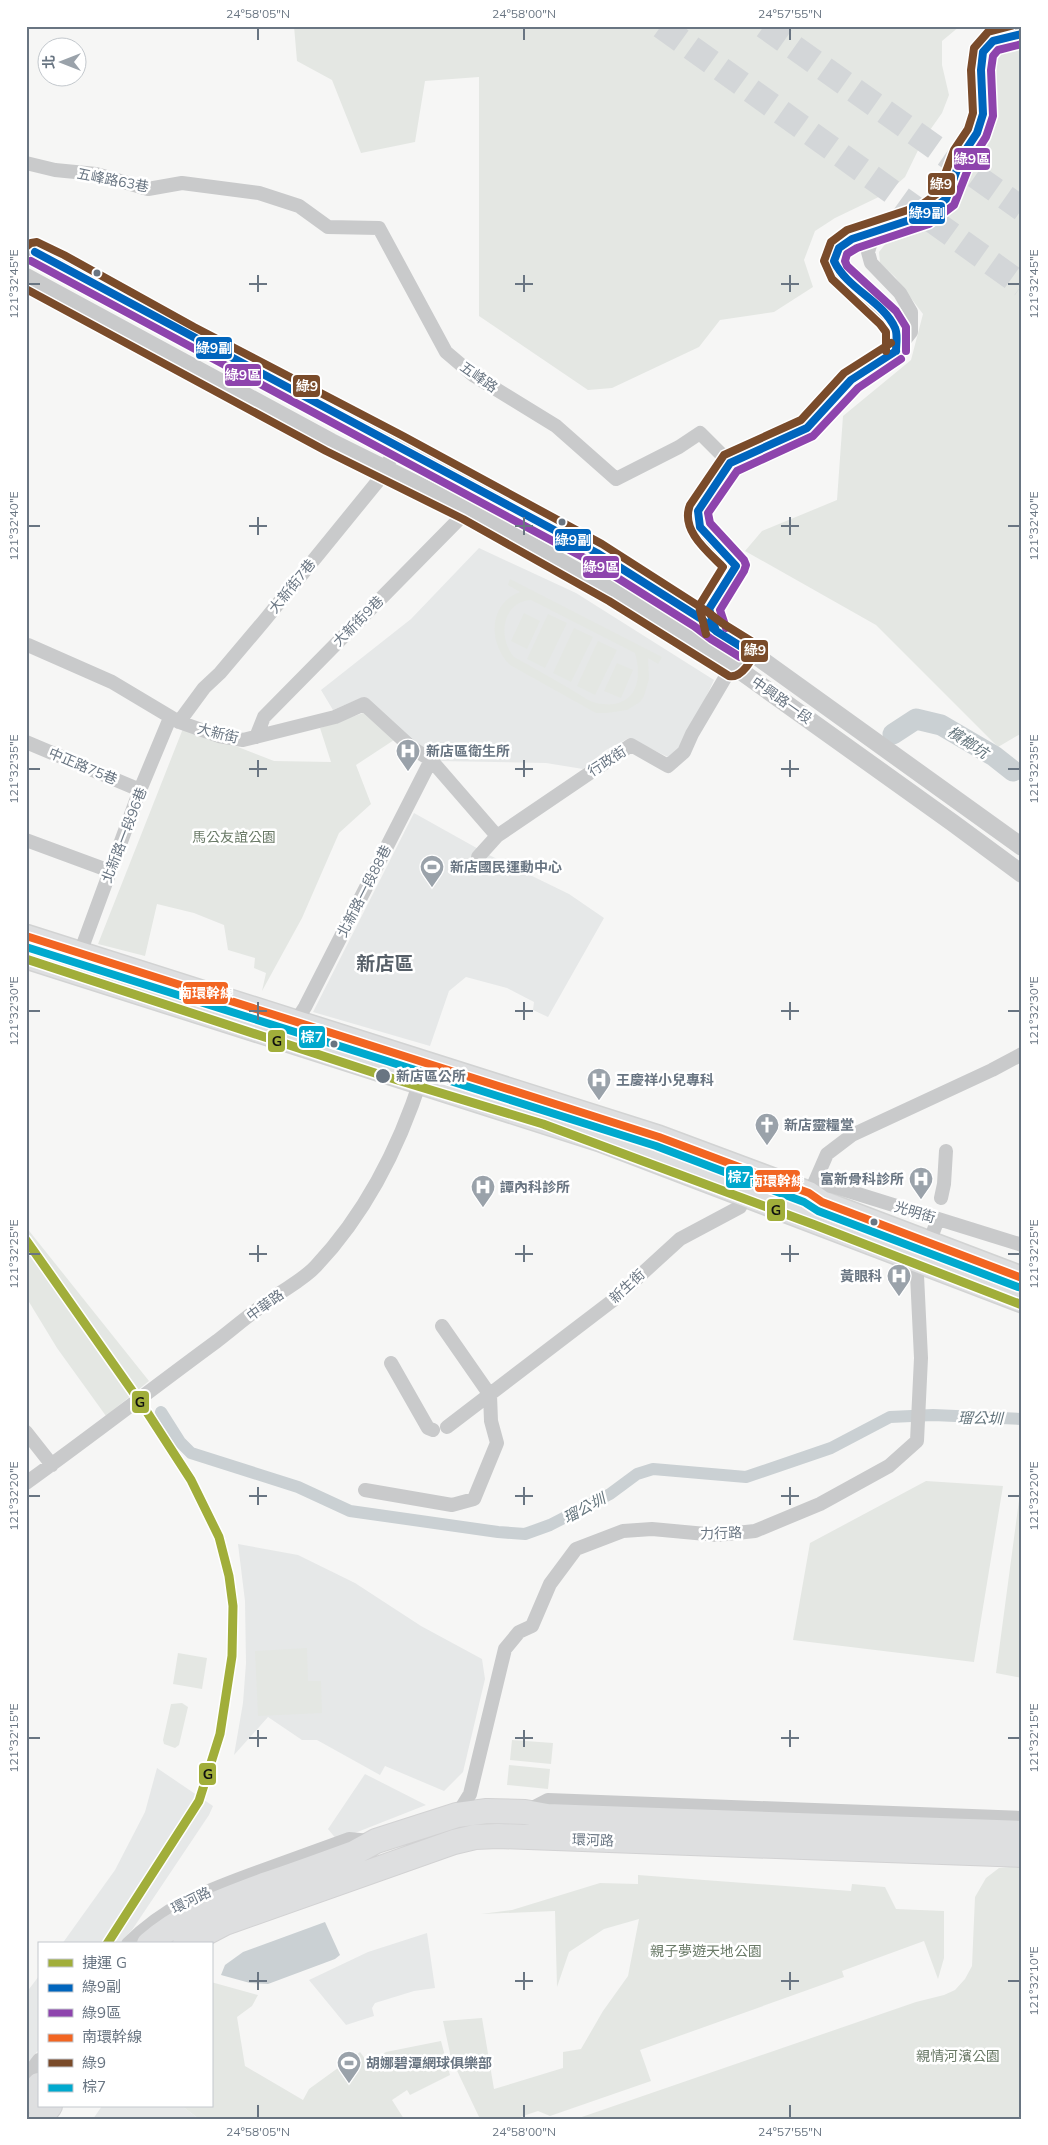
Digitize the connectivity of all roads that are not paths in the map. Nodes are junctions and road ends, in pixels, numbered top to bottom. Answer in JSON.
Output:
{"nodes":[{"id":1,"x":1022,"y":34,"type":"edge"},
{"id":2,"x":26,"y":163,"type":"edge"},
{"id":3,"x":259,"y":193,"type":"joint"},
{"id":4,"x":883,"y":229,"type":"junction"},
{"id":5,"x":31,"y":250,"type":"edge"},
{"id":6,"x":26,"y":268,"type":"edge"},
{"id":7,"x":26,"y":278,"type":"edge"},
{"id":8,"x":896,"y":351,"type":"junction"},
{"id":9,"x":398,"y":446,"type":"junction"},
{"id":10,"x":730,"y":463,"type":"junction"},
{"id":11,"x":385,"y":469,"type":"junction"},
{"id":12,"x":468,"y":510,"type":"junction"},
{"id":13,"x":716,"y":631,"type":"junction"},
{"id":14,"x":28,"y":645,"type":"dead end"},
{"id":15,"x":706,"y":649,"type":"junction"},
{"id":16,"x":745,"y":649,"type":"junction"},
{"id":17,"x":733,"y":666,"type":"junction"},
{"id":18,"x":174,"y":720,"type":"junction"},
{"id":19,"x":256,"y":737,"type":"junction"},
{"id":20,"x":26,"y":742,"type":"edge"},
{"id":21,"x":431,"y":760,"type":"junction"},
{"id":22,"x":140,"y":790,"type":"junction"},
{"id":23,"x":497,"y":836,"type":"junction"},
{"id":24,"x":26,"y":840,"type":"edge"},
{"id":25,"x":1022,"y":848,"type":"edge"},
{"id":26,"x":478,"y":857,"type":"dead end"},
{"id":27,"x":110,"y":871,"type":"junction"},
{"id":28,"x":1022,"y":874,"type":"edge"},
{"id":29,"x":26,"y":936,"type":"edge"},
{"id":30,"x":80,"y":953,"type":"junction"},
{"id":31,"x":26,"y":958,"type":"edge"},
{"id":32,"x":296,"y":1021,"type":"junction"},
{"id":33,"x":1022,"y":1054,"type":"edge"},
{"id":34,"x":423,"y":1072,"type":"junction"},
{"id":35,"x":946,"y":1151,"type":"dead end"},
{"id":36,"x":754,"y":1173,"type":"junction"},
{"id":37,"x":809,"y":1193,"type":"junction"},
{"id":38,"x":746,"y":1196,"type":"junction"},
{"id":39,"x":941,"y":1198,"type":"dead end"},
{"id":40,"x":800,"y":1216,"type":"junction"},
{"id":41,"x":938,"y":1219,"type":"junction"},
{"id":42,"x":1022,"y":1245,"type":"edge"},
{"id":43,"x":924,"y":1252,"type":"junction"},
{"id":44,"x":1022,"y":1278,"type":"edge"},
{"id":45,"x":1022,"y":1300,"type":"edge"},
{"id":46,"x":442,"y":1326,"type":"dead end"},
{"id":47,"x":391,"y":1363,"type":"dead end"},
{"id":48,"x":490,"y":1395,"type":"junction"},
{"id":49,"x":26,"y":1432,"type":"edge"},
{"id":50,"x":52,"y":1465,"type":"junction"},
{"id":51,"x":26,"y":1483,"type":"edge"},
{"id":52,"x":366,"y":1490,"type":"dead end"},
{"id":53,"x":525,"y":1812,"type":"junction"},
{"id":54,"x":457,"y":1815,"type":"junction"},
{"id":55,"x":1022,"y":1818,"type":"edge"},
{"id":56,"x":1022,"y":1833,"type":"edge"},
{"id":57,"x":376,"y":1842,"type":"junction"},
{"id":58,"x":1022,"y":1855,"type":"edge"},
{"id":59,"x":130,"y":1942,"type":"edge"},
{"id":60,"x":151,"y":1942,"type":"edge"},
{"id":61,"x":189,"y":1942,"type":"edge"},
{"id":62,"x":38,"y":2061,"type":"edge"},
{"id":63,"x":26,"y":2077,"type":"edge"},
{"id":64,"x":38,"y":2085,"type":"edge"},
{"id":65,"x":26,"y":2101,"type":"edge"},
{"id":66,"x":48,"y":2108,"type":"edge"},
{"id":67,"x":40,"y":2119,"type":"edge"}],
"edges":[{"from":1,"to":4,"type":"street"},
{"from":2,"to":3,"type":"street","name":"五峰路63巷"},
{"from":3,"to":10,"type":"street","name":"五峰路"},
{"from":4,"to":8,"type":"street"},
{"from":4,"to":8,"type":"street"},
{"from":5,"to":6,"type":"street"},
{"from":5,"to":9,"type":"street","name":"中興路一段"},
{"from":7,"to":11,"type":"street","name":"中興路一段"},
{"from":8,"to":10,"type":"street"},
{"from":9,"to":11,"type":"street","name":"大新街7巷"},
{"from":9,"to":13,"type":"street","name":"中興路一段"},
{"from":10,"to":13,"type":"street"},
{"from":11,"to":12,"type":"street","name":"中興路一段"},
{"from":11,"to":18,"type":"street","name":"大新街7巷"},
{"from":12,"to":15,"type":"street","name":"中興路一段"},
{"from":12,"to":19,"type":"street","name":"大新街9巷"},
{"from":13,"to":15,"type":"street"},
{"from":13,"to":16,"type":"street","name":"中興路一段"},
{"from":14,"to":18,"type":"street","name":"大新街"},
{"from":15,"to":17,"type":"street","name":"中興路一段"},
{"from":16,"to":17,"type":"street"},
{"from":16,"to":25,"type":"street","name":"中興路一段"},
{"from":17,"to":23,"type":"street","name":"行政街"},
{"from":17,"to":28,"type":"street","name":"中興路一段"},
{"from":18,"to":19,"type":"street","name":"大新街"},
{"from":18,"to":22,"type":"street","name":"北新路一段96巷"},
{"from":19,"to":21,"type":"street","name":"大新街"},
{"from":20,"to":22,"type":"street","name":"中正路75巷"},
{"from":21,"to":23,"type":"street"},
{"from":21,"to":32,"type":"street","name":"北新路一段88巷"},
{"from":22,"to":27,"type":"street","name":"北新路一段96巷"},
{"from":23,"to":26,"type":"street","name":"行政街"},
{"from":24,"to":27,"type":"street"},
{"from":27,"to":30,"type":"street","name":"北新路一段96巷"},
{"from":29,"to":30,"type":"main road"},
{"from":30,"to":32,"type":"main road"},
{"from":31,"to":34,"type":"main road"},
{"from":32,"to":34,"type":"main road"},
{"from":33,"to":37,"type":"street"},
{"from":34,"to":36,"type":"main road"},
{"from":34,"to":38,"type":"main road"},
{"from":34,"to":50,"type":"street","name":"中華路"},
{"from":35,"to":39,"type":"street"},
{"from":36,"to":37,"type":"main road"},
{"from":36,"to":38,"type":"street","name":"新生街"},
{"from":37,"to":40,"type":"street"},
{"from":37,"to":41,"type":"street","name":"光明街"},
{"from":37,"to":43,"type":"main road"},
{"from":38,"to":40,"type":"main road"},
{"from":38,"to":48,"type":"street","name":"新生街"},
{"from":40,"to":43,"type":"main road"},
{"from":41,"to":42,"type":"street","name":"光明街"},
{"from":41,"to":43,"type":"street","name":"力行路"},
{"from":43,"to":44,"type":"main road"},
{"from":43,"to":45,"type":"main road"},
{"from":43,"to":54,"type":"street","name":"力行路"},
{"from":46,"to":48,"type":"street"},
{"from":47,"to":48,"type":"street","name":"新生街"},
{"from":48,"to":52,"type":"street"},
{"from":49,"to":50,"type":"street"},
{"from":50,"to":51,"type":"street","name":"中華路"},
{"from":53,"to":54,"type":"highway","name":"環河路"},
{"from":53,"to":55,"type":"street","name":"環河路"},
{"from":53,"to":56,"type":"highway","name":"環河路"},
{"from":54,"to":57,"type":"highway","name":"環河路"},
{"from":57,"to":59,"type":"street","name":"環河路"},
{"from":57,"to":60,"type":"highway","name":"環河路"},
{"from":58,"to":61,"type":"highway","name":"環河路"},
{"from":62,"to":63,"type":"street"},
{"from":64,"to":65,"type":"highway"},
{"from":66,"to":67,"type":"highway"}]}
